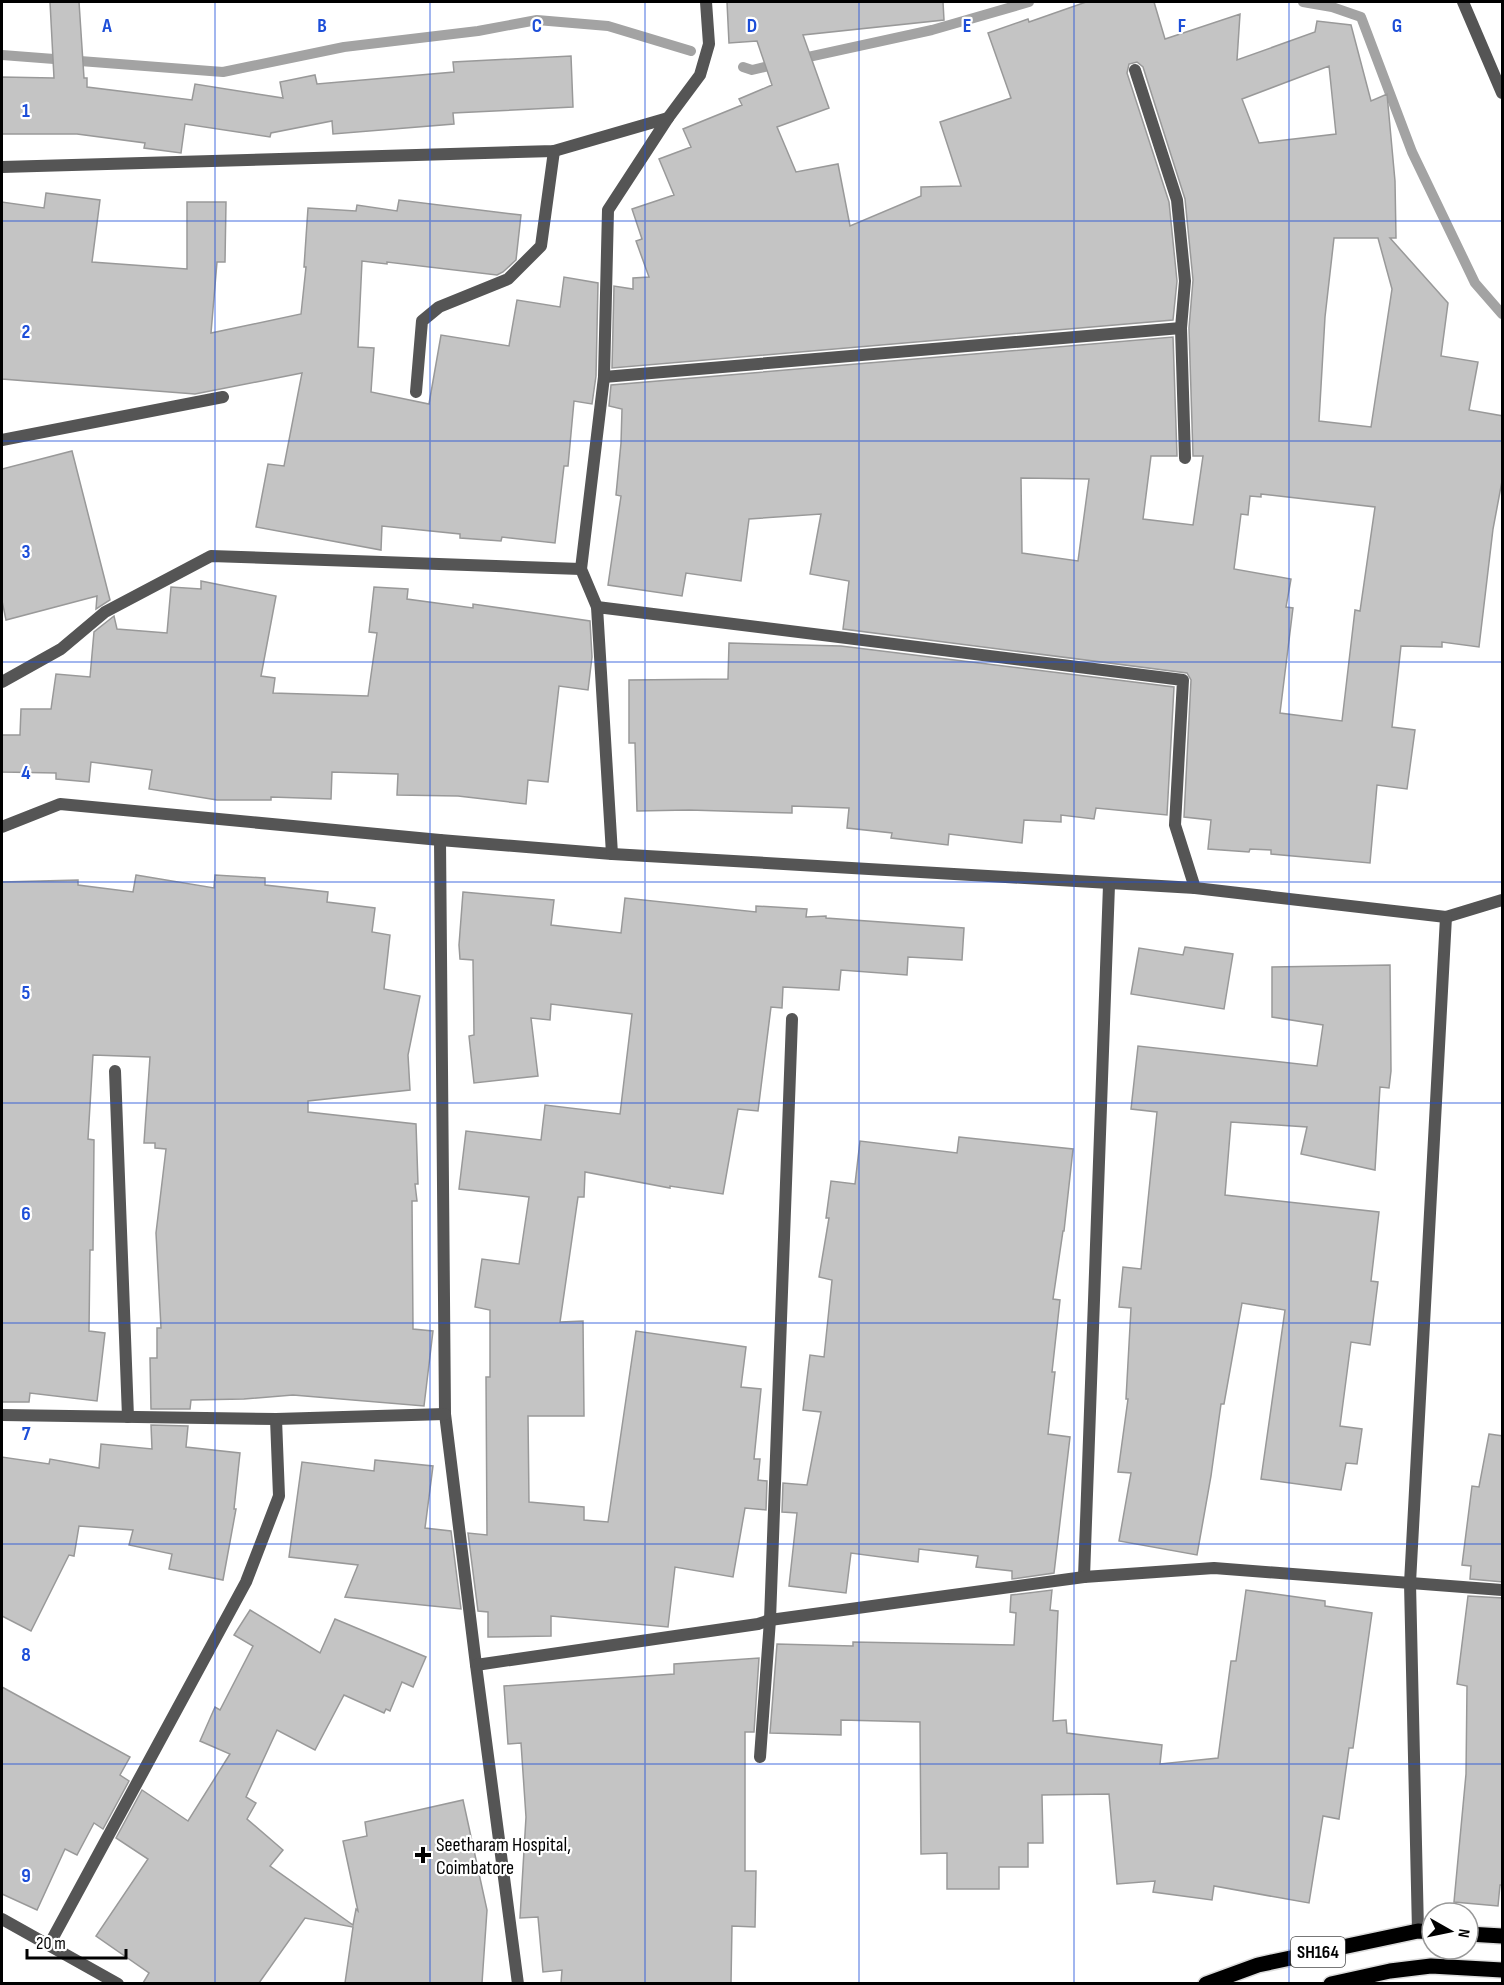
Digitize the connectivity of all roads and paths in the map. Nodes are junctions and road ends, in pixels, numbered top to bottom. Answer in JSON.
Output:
{"nodes":[{"id":1,"x":706,"y":2,"type":"edge"},
{"id":2,"x":1463,"y":2,"type":"edge"},
{"id":3,"x":1135,"y":70,"type":"dead end"},
{"id":4,"x":1503,"y":93,"type":"edge"},
{"id":5,"x":668,"y":118,"type":"junction"},
{"id":6,"x":554,"y":151,"type":"junction"},
{"id":7,"x":2,"y":167,"type":"edge"},
{"id":8,"x":1180,"y":328,"type":"junction"},
{"id":9,"x":604,"y":377,"type":"junction"},
{"id":10,"x":416,"y":392,"type":"dead end"},
{"id":11,"x":223,"y":397,"type":"dead end"},
{"id":12,"x":2,"y":440,"type":"edge"},
{"id":13,"x":1185,"y":459,"type":"dead end"},
{"id":14,"x":581,"y":569,"type":"junction"},
{"id":15,"x":597,"y":607,"type":"junction"},
{"id":16,"x":2,"y":682,"type":"edge"},
{"id":17,"x":2,"y":827,"type":"edge"},
{"id":18,"x":440,"y":840,"type":"junction"},
{"id":19,"x":612,"y":854,"type":"junction"},
{"id":20,"x":1109,"y":885,"type":"junction"},
{"id":21,"x":1196,"y":888,"type":"junction"},
{"id":22,"x":1503,"y":900,"type":"edge"},
{"id":23,"x":1446,"y":917,"type":"junction"},
{"id":24,"x":792,"y":1019,"type":"dead end"},
{"id":25,"x":115,"y":1071,"type":"dead end"},
{"id":26,"x":445,"y":1414,"type":"junction"},
{"id":27,"x":2,"y":1415,"type":"edge"},
{"id":28,"x":129,"y":1417,"type":"junction"},
{"id":29,"x":276,"y":1419,"type":"junction"},
{"id":30,"x":1084,"y":1577,"type":"junction"},
{"id":31,"x":1410,"y":1583,"type":"junction"},
{"id":32,"x":1503,"y":1590,"type":"edge"},
{"id":33,"x":770,"y":1620,"type":"junction"},
{"id":34,"x":476,"y":1665,"type":"junction"},
{"id":35,"x":760,"y":1757,"type":"dead end"},
{"id":36,"x":1424,"y":1901,"type":"edge"},
{"id":37,"x":2,"y":1919,"type":"edge"},
{"id":38,"x":1420,"y":1932,"type":"edge"},
{"id":39,"x":1480,"y":1935,"type":"edge"},
{"id":40,"x":1503,"y":1936,"type":"edge"},
{"id":41,"x":49,"y":1945,"type":"junction"},
{"id":42,"x":1503,"y":1970,"type":"edge"},
{"id":43,"x":118,"y":1983,"type":"edge"},
{"id":44,"x":518,"y":1983,"type":"edge"},
{"id":45,"x":1206,"y":1983,"type":"edge"},
{"id":46,"x":1331,"y":1983,"type":"edge"}],
"edges":[{"from":1,"to":5,"type":"street"},
{"from":2,"to":4,"type":"street"},
{"from":3,"to":8,"type":"street"},
{"from":5,"to":6,"type":"street"},
{"from":5,"to":9,"type":"street"},
{"from":6,"to":7,"type":"street"},
{"from":6,"to":10,"type":"street"},
{"from":8,"to":9,"type":"street"},
{"from":8,"to":13,"type":"street"},
{"from":9,"to":14,"type":"street"},
{"from":11,"to":12,"type":"street"},
{"from":14,"to":15,"type":"street"},
{"from":14,"to":16,"type":"street"},
{"from":15,"to":19,"type":"street"},
{"from":15,"to":21,"type":"street"},
{"from":17,"to":18,"type":"street"},
{"from":18,"to":19,"type":"street"},
{"from":18,"to":26,"type":"street"},
{"from":19,"to":20,"type":"street"},
{"from":20,"to":21,"type":"street"},
{"from":20,"to":30,"type":"street"},
{"from":21,"to":23,"type":"street"},
{"from":22,"to":23,"type":"street"},
{"from":23,"to":31,"type":"street"},
{"from":24,"to":33,"type":"street"},
{"from":25,"to":28,"type":"street"},
{"from":26,"to":29,"type":"street"},
{"from":26,"to":34,"type":"street"},
{"from":27,"to":28,"type":"street"},
{"from":28,"to":29,"type":"street"},
{"from":29,"to":41,"type":"street"},
{"from":30,"to":31,"type":"street"},
{"from":30,"to":33,"type":"street"},
{"from":31,"to":32,"type":"street"},
{"from":31,"to":36,"type":"street"},
{"from":33,"to":34,"type":"street"},
{"from":33,"to":35,"type":"street"},
{"from":34,"to":44,"type":"street"},
{"from":37,"to":41,"type":"street"},
{"from":38,"to":45,"type":"main road","number":"SH164"},
{"from":39,"to":40,"type":"main road"},
{"from":41,"to":43,"type":"street"},
{"from":42,"to":46,"type":"main road","number":"SH164"}]}
